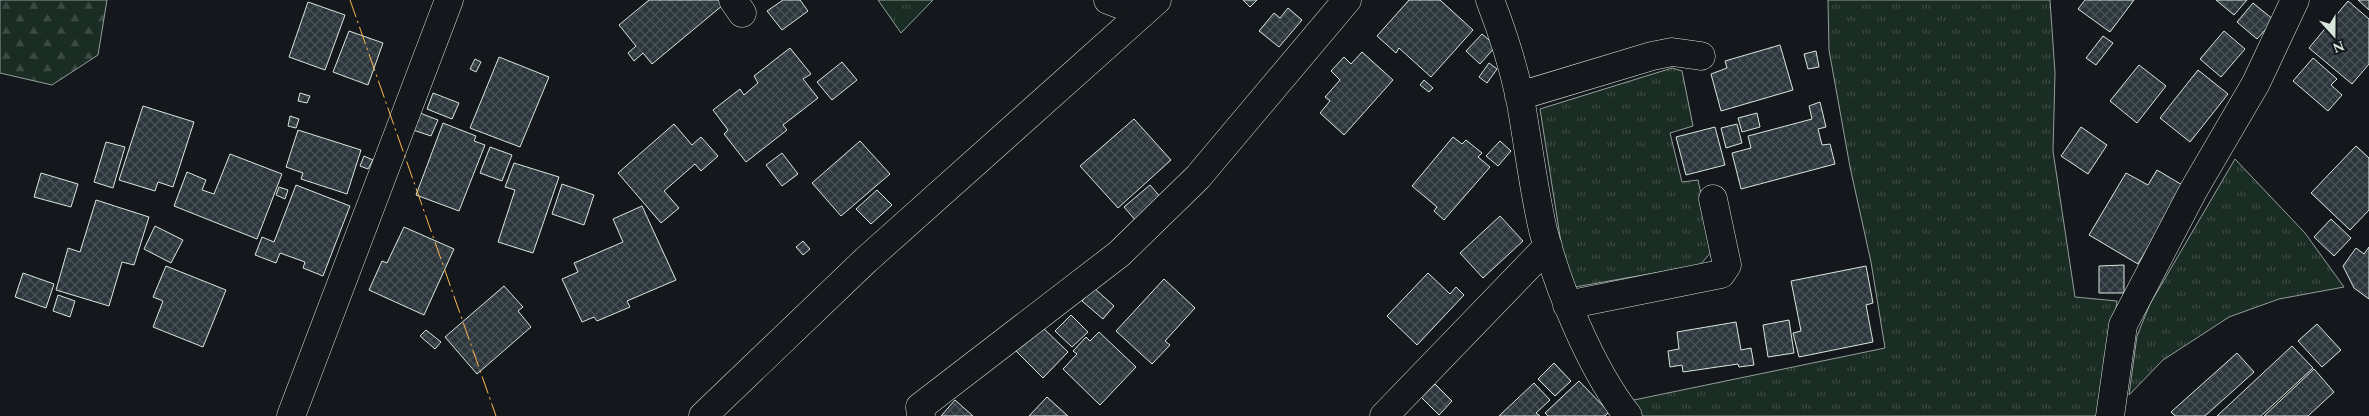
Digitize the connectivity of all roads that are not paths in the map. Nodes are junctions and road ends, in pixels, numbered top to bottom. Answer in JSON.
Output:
{"nodes":[{"id":1,"x":449,"y":0,"type":"edge"},
{"id":2,"x":1108,"y":0,"type":"edge"},
{"id":3,"x":1346,"y":0,"type":"edge"},
{"id":4,"x":1490,"y":0,"type":"edge"},
{"id":5,"x":2295,"y":0,"type":"edge"},
{"id":6,"x":1149,"y":7,"type":"edge"},
{"id":7,"x":1702,"y":56,"type":"dead end"},
{"id":8,"x":1519,"y":96,"type":"junction"},
{"id":9,"x":1713,"y":199,"type":"dead end"},
{"id":10,"x":1548,"y":246,"type":"junction"},
{"id":11,"x":1567,"y":306,"type":"junction"},
{"id":12,"x":291,"y":416,"type":"edge"},
{"id":13,"x":703,"y":416,"type":"edge"},
{"id":14,"x":921,"y":416,"type":"edge"},
{"id":15,"x":1384,"y":416,"type":"edge"},
{"id":16,"x":1628,"y":416,"type":"edge"},
{"id":17,"x":2110,"y":416,"type":"edge"}],
"edges":[{"from":1,"to":12,"type":"street"},
{"from":2,"to":6,"type":"street"},
{"from":3,"to":14,"type":"street"},
{"from":4,"to":8,"type":"street"},
{"from":5,"to":17,"type":"street"},
{"from":6,"to":13,"type":"street"},
{"from":7,"to":8,"type":"street"},
{"from":8,"to":10,"type":"street"},
{"from":9,"to":11,"type":"street"},
{"from":10,"to":11,"type":"street"},
{"from":10,"to":15,"type":"street"},
{"from":11,"to":16,"type":"street"}]}
